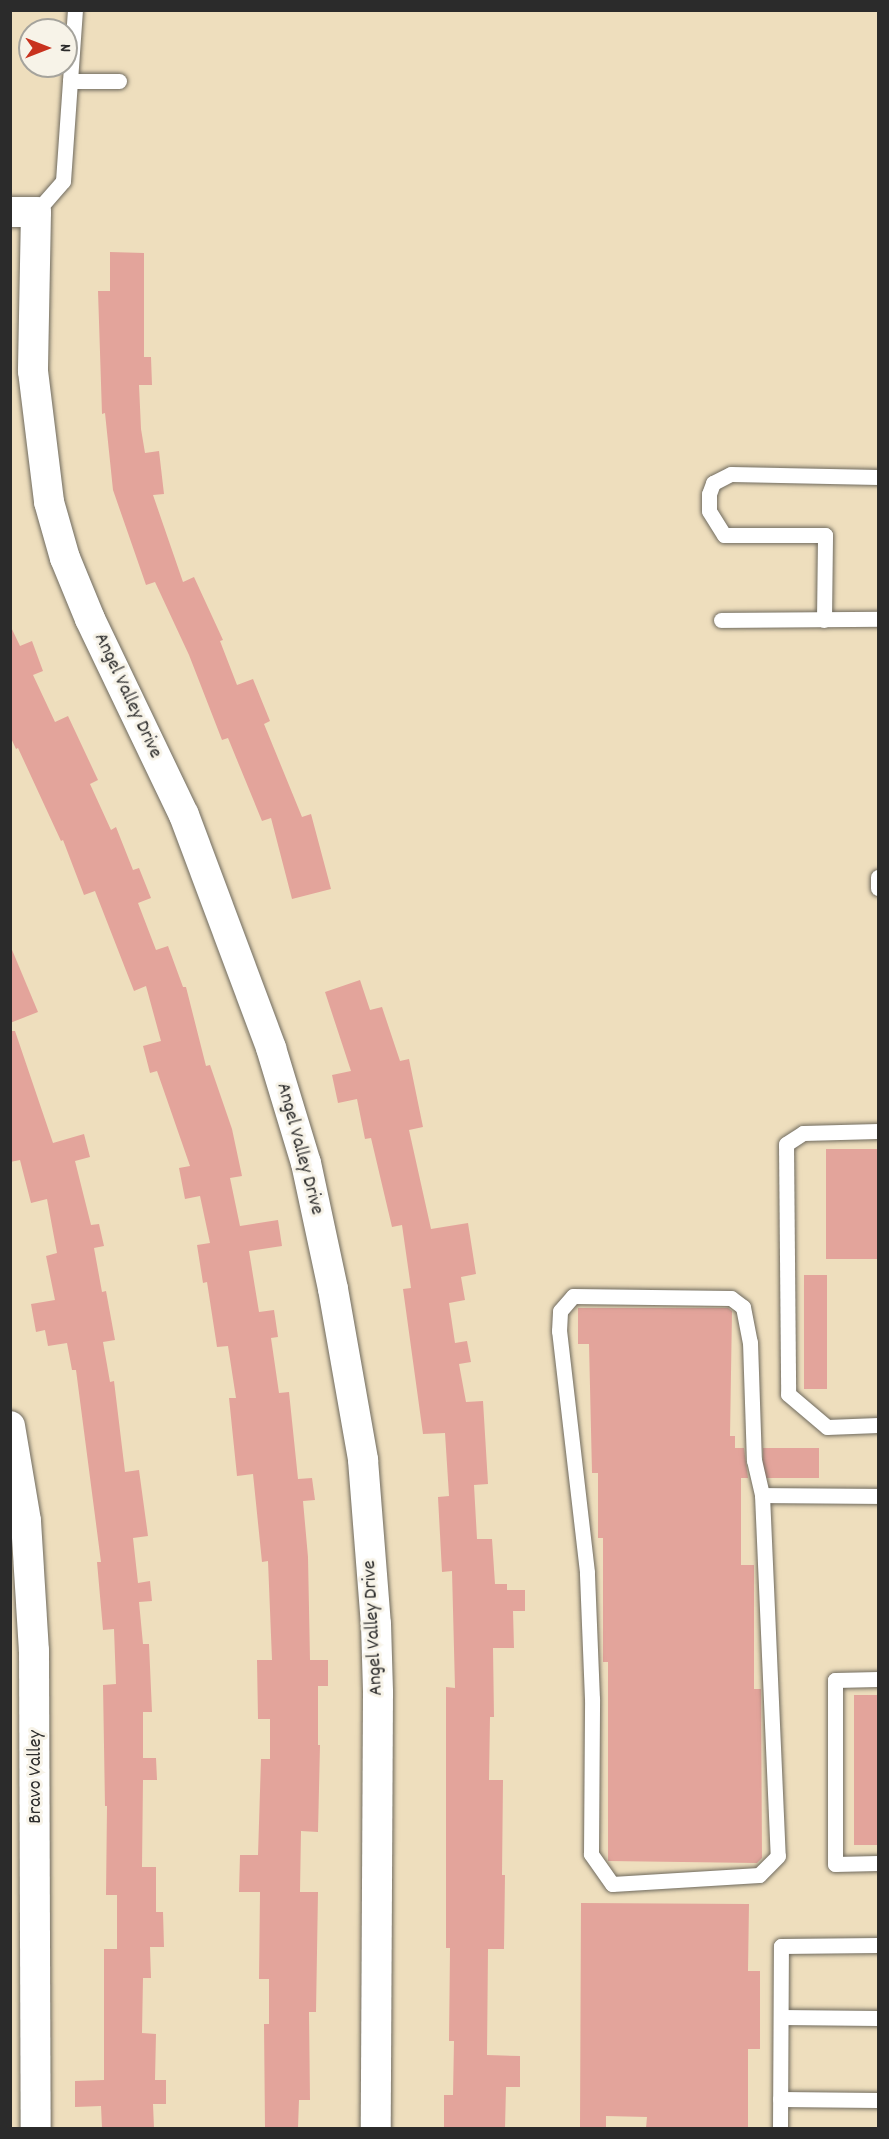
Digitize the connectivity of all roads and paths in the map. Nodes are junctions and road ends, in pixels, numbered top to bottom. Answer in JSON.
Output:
{"nodes":[{"id":1,"x":75,"y":10,"type":"edge"},
{"id":2,"x":70,"y":81,"type":"junction"},
{"id":3,"x":119,"y":81,"type":"dead end"},
{"id":4,"x":23,"y":212,"type":"edge"},
{"id":5,"x":879,"y":477,"type":"edge"},
{"id":6,"x":879,"y":619,"type":"edge"},
{"id":7,"x":721,"y":620,"type":"dead end"},
{"id":8,"x":824,"y":620,"type":"junction"},
{"id":9,"x":879,"y":878,"type":"edge"},
{"id":10,"x":878,"y":888,"type":"edge"},
{"id":11,"x":879,"y":1131,"type":"edge"},
{"id":12,"x":879,"y":1425,"type":"edge"},
{"id":13,"x":10,"y":1426,"type":"edge"},
{"id":14,"x":762,"y":1495,"type":"junction"},
{"id":15,"x":879,"y":1496,"type":"edge"},
{"id":16,"x":879,"y":1679,"type":"edge"},
{"id":17,"x":879,"y":1863,"type":"edge"},
{"id":18,"x":879,"y":1945,"type":"edge"},
{"id":19,"x":781,"y":2017,"type":"junction"},
{"id":20,"x":879,"y":2018,"type":"edge"},
{"id":21,"x":780,"y":2099,"type":"junction"},
{"id":22,"x":879,"y":2100,"type":"edge"},
{"id":23,"x":36,"y":2128,"type":"edge"},
{"id":24,"x":376,"y":2128,"type":"edge"},
{"id":25,"x":780,"y":2128,"type":"edge"}],
"edges":[{"from":1,"to":2,"type":"lane"},
{"from":2,"to":3,"type":"lane"},
{"from":2,"to":4,"type":"lane"},
{"from":4,"to":24,"type":"street","name":"Angel Valley Drive"},
{"from":5,"to":8,"type":"lane"},
{"from":6,"to":8,"type":"lane"},
{"from":7,"to":8,"type":"lane"},
{"from":9,"to":10,"type":"lane"},
{"from":11,"to":12,"type":"lane"},
{"from":13,"to":23,"type":"street","name":"Bravo Valley"},
{"from":14,"to":14,"type":"lane"},
{"from":14,"to":15,"type":"lane"},
{"from":16,"to":17,"type":"lane"},
{"from":18,"to":19,"type":"lane"},
{"from":19,"to":20,"type":"lane"},
{"from":19,"to":21,"type":"lane"},
{"from":21,"to":22,"type":"lane"},
{"from":21,"to":25,"type":"lane"}]}
